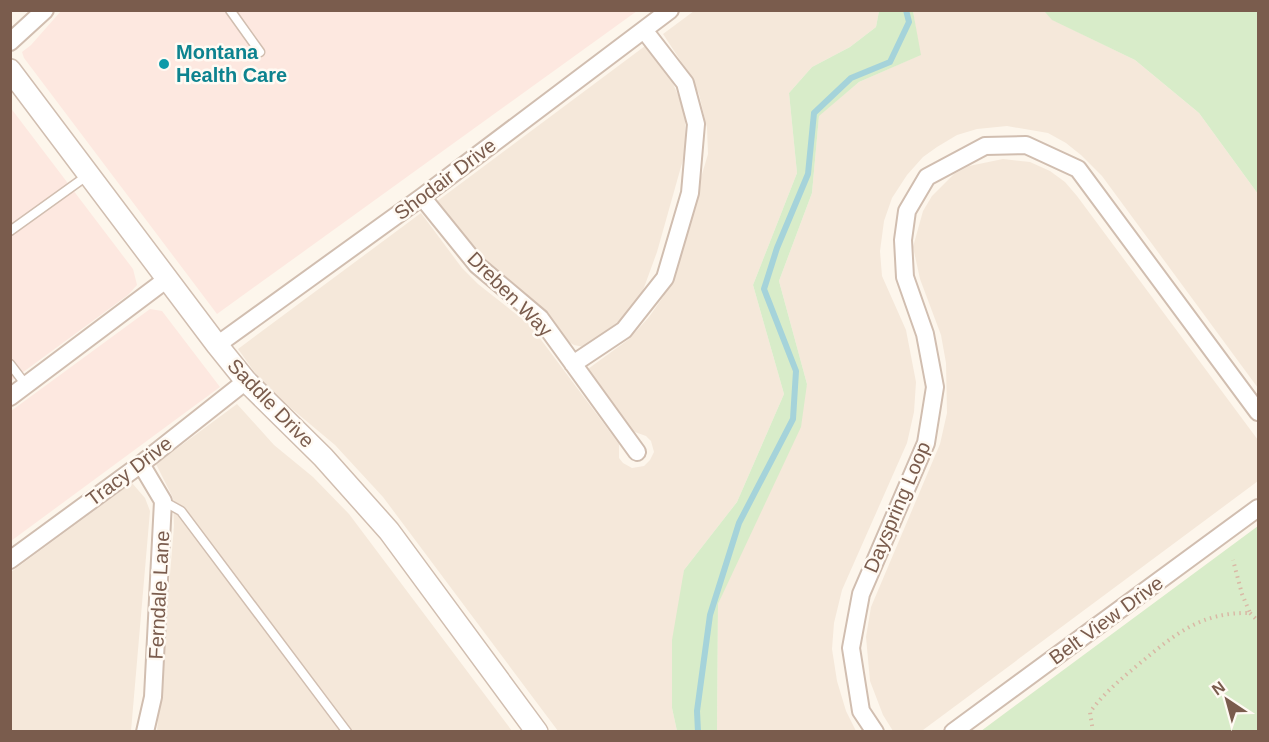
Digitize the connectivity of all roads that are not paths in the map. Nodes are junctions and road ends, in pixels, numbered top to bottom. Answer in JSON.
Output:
{"nodes":[{"id":1,"x":45,"y":10,"type":"edge"},
{"id":2,"x":230,"y":10,"type":"edge"},
{"id":3,"x":670,"y":10,"type":"edge"},
{"id":4,"x":644,"y":30,"type":"junction"},
{"id":5,"x":10,"y":42,"type":"edge"},
{"id":6,"x":260,"y":52,"type":"dead end"},
{"id":7,"x":10,"y":70,"type":"edge"},
{"id":8,"x":89,"y":174,"type":"junction"},
{"id":9,"x":422,"y":197,"type":"junction"},
{"id":10,"x":10,"y":231,"type":"edge"},
{"id":11,"x":167,"y":279,"type":"junction"},
{"id":12,"x":217,"y":345,"type":"junction"},
{"id":13,"x":10,"y":364,"type":"edge"},
{"id":14,"x":573,"y":364,"type":"junction"},
{"id":15,"x":246,"y":381,"type":"junction"},
{"id":16,"x":26,"y":385,"type":"junction"},
{"id":17,"x":10,"y":398,"type":"edge"},
{"id":18,"x":1258,"y":412,"type":"edge"},
{"id":19,"x":637,"y":452,"type":"dead end"},
{"id":20,"x":141,"y":464,"type":"junction"},
{"id":21,"x":163,"y":501,"type":"junction"},
{"id":22,"x":1258,"y":508,"type":"edge"},
{"id":23,"x":10,"y":560,"type":"edge"},
{"id":24,"x":145,"y":732,"type":"edge"},
{"id":25,"x":348,"y":732,"type":"edge"},
{"id":26,"x":537,"y":732,"type":"edge"},
{"id":27,"x":875,"y":732,"type":"edge"},
{"id":28,"x":953,"y":732,"type":"edge"}],
"edges":[{"from":1,"to":5,"type":"street"},
{"from":2,"to":6,"type":"lane"},
{"from":3,"to":4,"type":"street","name":"Shodair Drive"},
{"from":4,"to":9,"type":"street","name":"Shodair Drive"},
{"from":4,"to":14,"type":"street"},
{"from":7,"to":8,"type":"street","name":"Saddle Drive"},
{"from":8,"to":10,"type":"lane"},
{"from":8,"to":11,"type":"street","name":"Saddle Drive"},
{"from":9,"to":12,"type":"street","name":"Shodair Drive"},
{"from":9,"to":14,"type":"street","name":"Dreben Way"},
{"from":11,"to":12,"type":"street","name":"Saddle Drive"},
{"from":11,"to":16,"type":"street"},
{"from":12,"to":15,"type":"street","name":"Saddle Drive"},
{"from":13,"to":16,"type":"lane"},
{"from":14,"to":19,"type":"street","name":"Dreben Way"},
{"from":15,"to":20,"type":"street","name":"Tracy Drive"},
{"from":15,"to":26,"type":"street","name":"Saddle Drive"},
{"from":16,"to":17,"type":"street"},
{"from":18,"to":27,"type":"street","name":"Dayspring Loop"},
{"from":20,"to":21,"type":"street"},
{"from":20,"to":23,"type":"street","name":"Tracy Drive"},
{"from":21,"to":24,"type":"street","name":"Ferndale Lane"},
{"from":21,"to":25,"type":"lane"},
{"from":22,"to":28,"type":"street","name":"Belt View Drive"}]}
